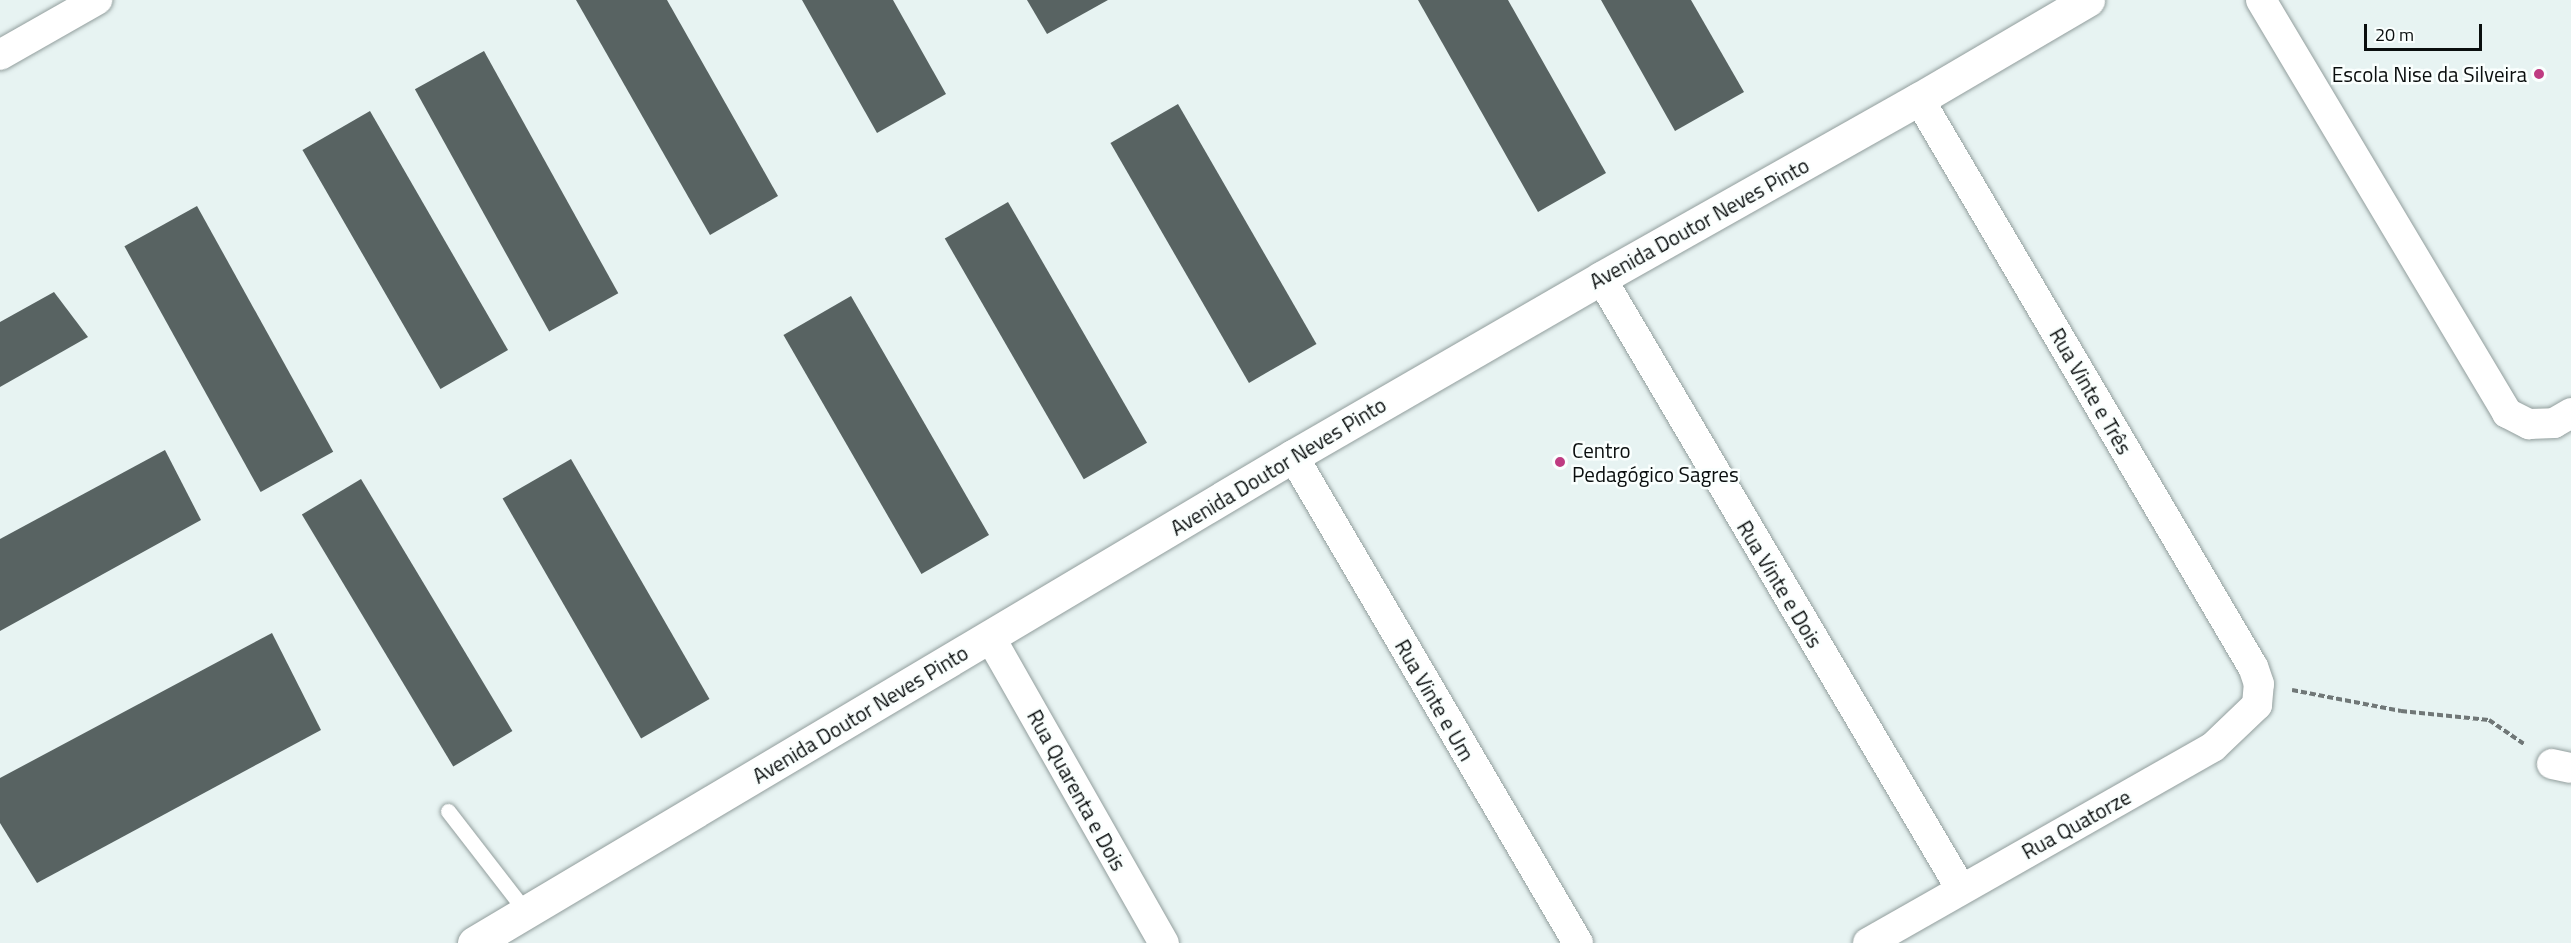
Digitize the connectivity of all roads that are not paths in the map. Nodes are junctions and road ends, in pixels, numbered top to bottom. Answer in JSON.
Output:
{"nodes":[{"id":1,"x":97,"y":0,"type":"edge"},
{"id":2,"x":2088,"y":0,"type":"edge"},
{"id":3,"x":2261,"y":0,"type":"edge"},
{"id":4,"x":0,"y":56,"type":"edge"},
{"id":5,"x":1919,"y":99,"type":"junction"},
{"id":6,"x":1601,"y":278,"type":"junction"},
{"id":7,"x":2571,"y":413,"type":"edge"},
{"id":8,"x":1293,"y":456,"type":"junction"},
{"id":9,"x":990,"y":637,"type":"junction"},
{"id":10,"x":2259,"y":684,"type":"joint"},
{"id":11,"x":448,"y":811,"type":"dead end"},
{"id":12,"x":1961,"y":889,"type":"junction"},
{"id":13,"x":526,"y":912,"type":"junction"},
{"id":14,"x":474,"y":943,"type":"edge"},
{"id":15,"x":1164,"y":943,"type":"edge"},
{"id":16,"x":1578,"y":943,"type":"edge"},
{"id":17,"x":1868,"y":943,"type":"edge"}],
"edges":[{"from":1,"to":4,"type":"street"},
{"from":2,"to":5,"type":"street","name":"Avenida Doutor Neves Pinto"},
{"from":3,"to":7,"type":"street"},
{"from":5,"to":6,"type":"street","name":"Avenida Doutor Neves Pinto"},
{"from":5,"to":10,"type":"street","name":"Rua Vinte e Três"},
{"from":6,"to":8,"type":"street","name":"Avenida Doutor Neves Pinto"},
{"from":6,"to":12,"type":"street","name":"Rua Vinte e Dois"},
{"from":8,"to":9,"type":"street","name":"Avenida Doutor Neves Pinto"},
{"from":8,"to":16,"type":"street","name":"Rua Vinte e Um"},
{"from":9,"to":13,"type":"street","name":"Avenida Doutor Neves Pinto"},
{"from":9,"to":15,"type":"street","name":"Rua Quarenta e Dois"},
{"from":10,"to":12,"type":"street","name":"Rua Quatorze"},
{"from":11,"to":13,"type":"lane"},
{"from":12,"to":17,"type":"street","name":"Rua Quatorze"},
{"from":13,"to":14,"type":"street","name":"Avenida Doutor Neves Pinto"}]}
